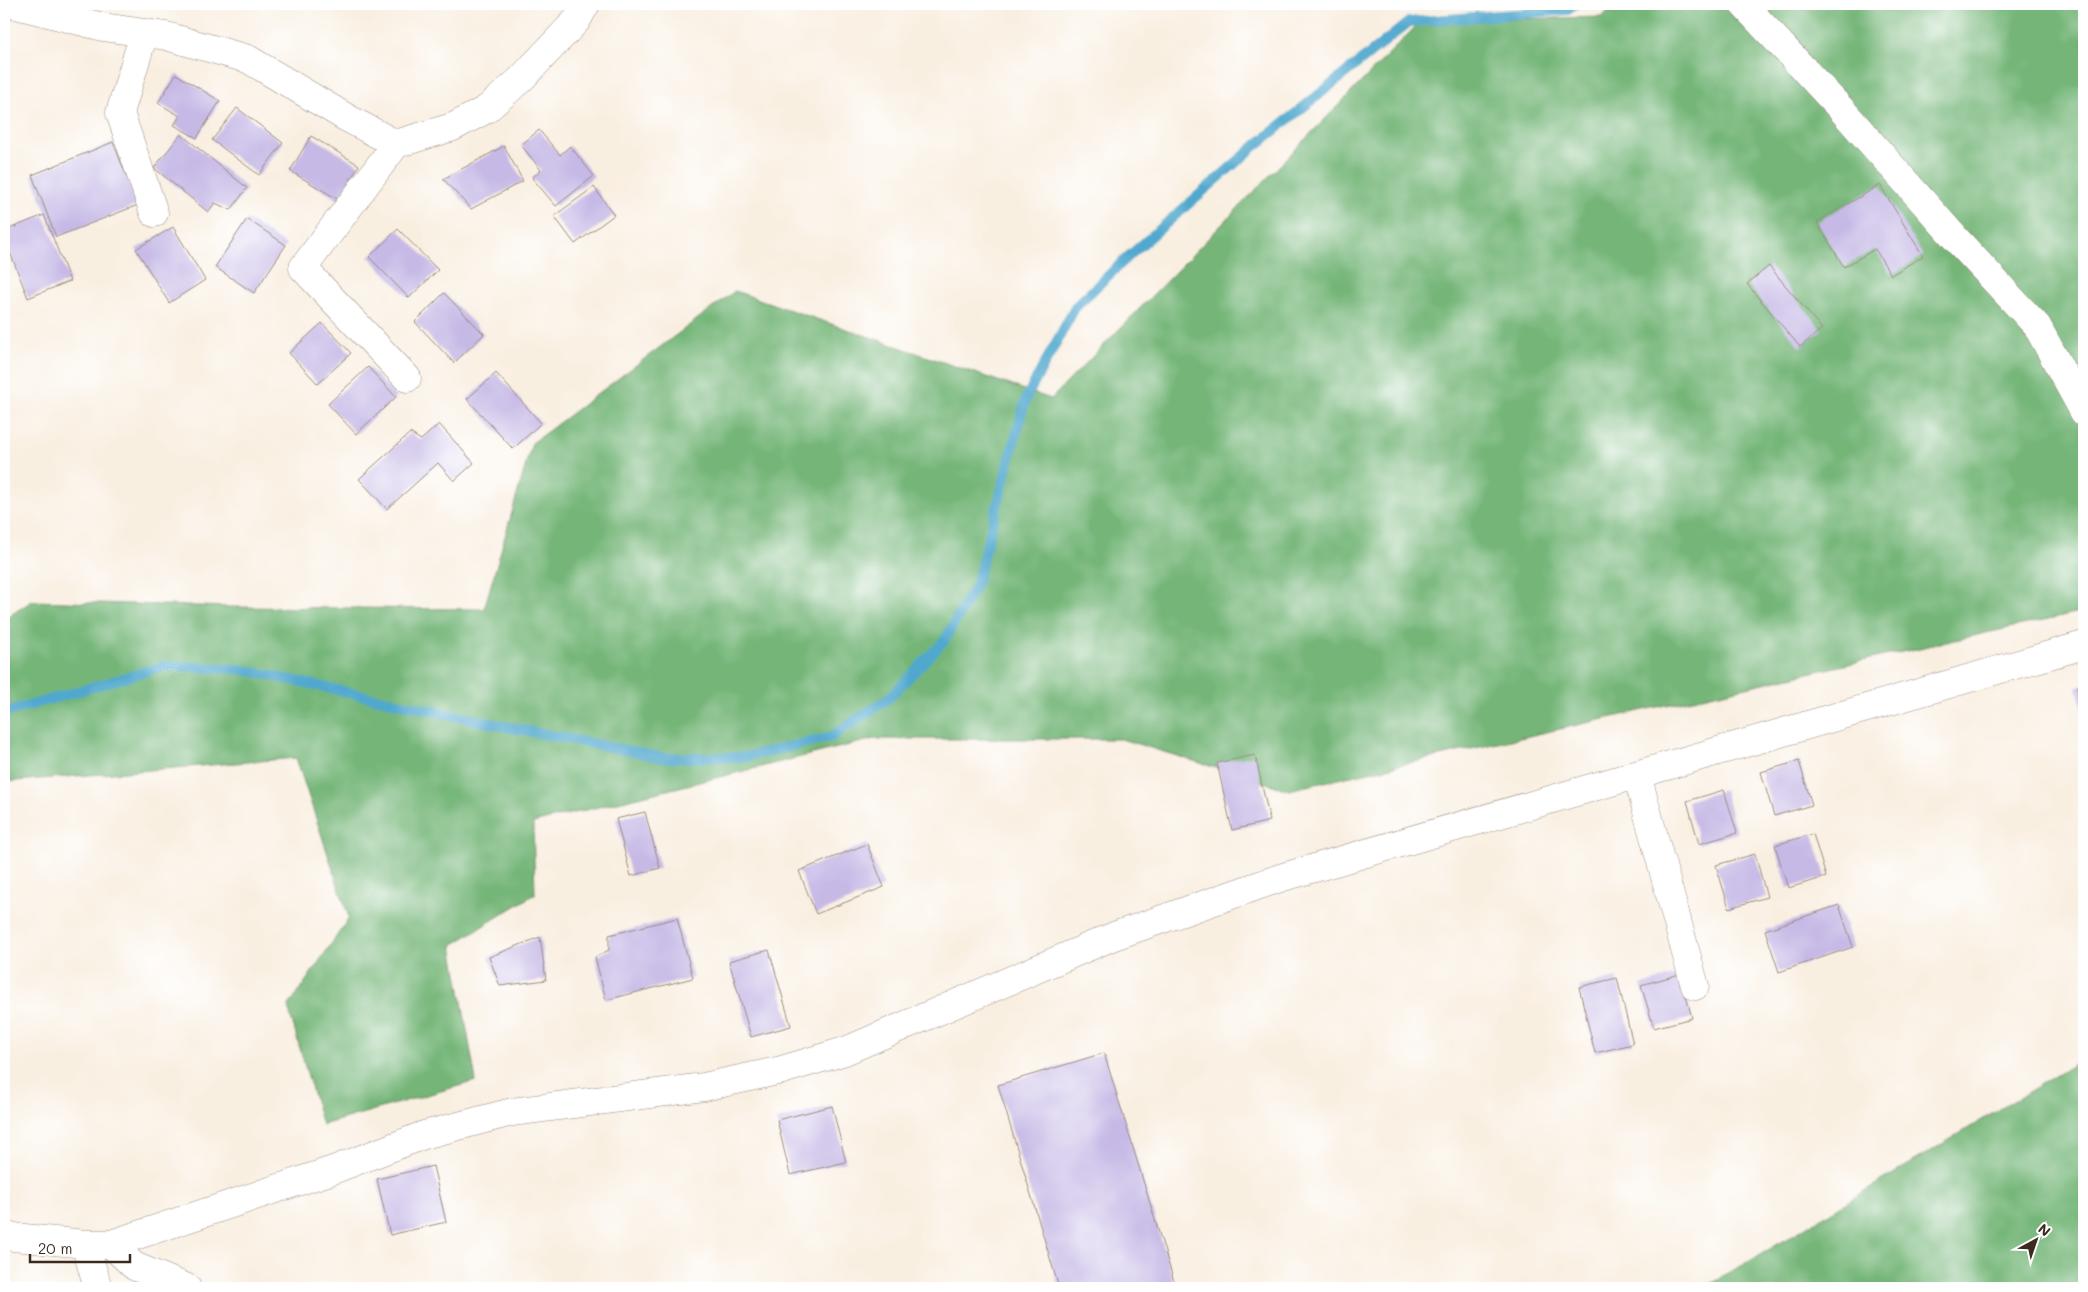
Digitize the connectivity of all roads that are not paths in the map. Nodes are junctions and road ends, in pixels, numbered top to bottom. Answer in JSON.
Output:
{"nodes":[{"id":1,"x":12,"y":4,"type":"edge"},
{"id":2,"x":586,"y":4,"type":"edge"},
{"id":3,"x":1743,"y":4,"type":"edge"},
{"id":4,"x":144,"y":32,"type":"junction"},
{"id":5,"x":396,"y":144,"type":"junction"},
{"id":6,"x":154,"y":213,"type":"dead end"},
{"id":7,"x":407,"y":378,"type":"dead end"},
{"id":8,"x":2084,"y":412,"type":"edge"},
{"id":9,"x":2084,"y":645,"type":"edge"},
{"id":10,"x":1637,"y":775,"type":"junction"},
{"id":11,"x":1695,"y":986,"type":"dead end"},
{"id":12,"x":10,"y":1232,"type":"edge"},
{"id":13,"x":98,"y":1244,"type":"junction"},
{"id":14,"x":98,"y":1288,"type":"edge"},
{"id":15,"x":187,"y":1288,"type":"edge"}],
"edges":[{"from":1,"to":4,"type":"street"},
{"from":2,"to":5,"type":"street"},
{"from":3,"to":8,"type":"street"},
{"from":4,"to":5,"type":"street"},
{"from":4,"to":6,"type":"street"},
{"from":5,"to":7,"type":"street"},
{"from":9,"to":10,"type":"street"},
{"from":10,"to":11,"type":"street"},
{"from":10,"to":13,"type":"street"},
{"from":12,"to":13,"type":"street"},
{"from":13,"to":14,"type":"street"},
{"from":13,"to":15,"type":"street"}]}
